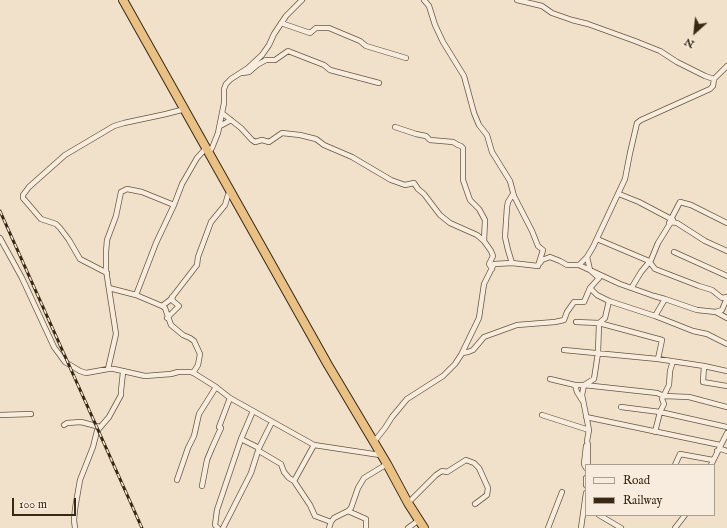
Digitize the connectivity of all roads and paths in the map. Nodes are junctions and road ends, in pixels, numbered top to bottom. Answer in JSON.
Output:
{"nodes":[{"id":1,"x":123,"y":0,"type":"edge"},
{"id":2,"x":302,"y":0,"type":"edge"},
{"id":3,"x":424,"y":0,"type":"edge"},
{"id":4,"x":517,"y":0,"type":"edge"},
{"id":5,"x":281,"y":24,"type":"junction"},
{"id":6,"x":406,"y":58,"type":"dead end"},
{"id":7,"x":727,"y":66,"type":"edge"},
{"id":8,"x":240,"y":73,"type":"junction"},
{"id":9,"x":714,"y":79,"type":"junction"},
{"id":10,"x":379,"y":83,"type":"dead end"},
{"id":11,"x":184,"y":109,"type":"junction"},
{"id":12,"x":222,"y":113,"type":"junction"},
{"id":13,"x":231,"y":120,"type":"junction"},
{"id":14,"x":220,"y":126,"type":"junction"},
{"id":15,"x":395,"y":127,"type":"dead end"},
{"id":16,"x":207,"y":150,"type":"junction"},
{"id":17,"x":232,"y":191,"type":"junction"},
{"id":18,"x":513,"y":194,"type":"junction"},
{"id":19,"x":619,"y":194,"type":"junction"},
{"id":20,"x":174,"y":205,"type":"junction"},
{"id":21,"x":670,"y":219,"type":"junction"},
{"id":22,"x":727,"y":223,"type":"edge"},
{"id":23,"x":683,"y":226,"type":"dead end"},
{"id":24,"x":0,"y":238,"type":"edge"},
{"id":25,"x":597,"y":238,"type":"junction"},
{"id":26,"x":484,"y":241,"type":"junction"},
{"id":27,"x":660,"y":241,"type":"junction"},
{"id":28,"x":727,"y":250,"type":"edge"},
{"id":29,"x":674,"y":252,"type":"dead end"},
{"id":30,"x":587,"y":257,"type":"junction"},
{"id":31,"x":649,"y":261,"type":"junction"},
{"id":32,"x":512,"y":262,"type":"junction"},
{"id":33,"x":579,"y":265,"type":"junction"},
{"id":34,"x":538,"y":266,"type":"junction"},
{"id":35,"x":492,"y":269,"type":"junction"},
{"id":36,"x":590,"y":270,"type":"junction"},
{"id":37,"x":107,"y":273,"type":"junction"},
{"id":38,"x":727,"y":276,"type":"edge"},
{"id":39,"x":109,"y":288,"type":"junction"},
{"id":40,"x":590,"y":288,"type":"junction"},
{"id":41,"x":632,"y":288,"type":"junction"},
{"id":42,"x":136,"y":295,"type":"junction"},
{"id":43,"x":172,"y":297,"type":"junction"},
{"id":44,"x":727,"y":297,"type":"edge"},
{"id":45,"x":665,"y":299,"type":"junction"},
{"id":46,"x":609,"y":301,"type":"junction"},
{"id":47,"x":162,"y":306,"type":"junction"},
{"id":48,"x":716,"y":312,"type":"junction"},
{"id":49,"x":655,"y":316,"type":"junction"},
{"id":50,"x":168,"y":318,"type":"junction"},
{"id":51,"x":727,"y":318,"type":"edge"},
{"id":52,"x":576,"y":322,"type":"dead end"},
{"id":53,"x":599,"y":323,"type":"junction"},
{"id":54,"x":727,"y":344,"type":"edge"},
{"id":55,"x":564,"y":350,"type":"dead end"},
{"id":56,"x":462,"y":353,"type":"junction"},
{"id":57,"x":598,"y":353,"type":"junction"},
{"id":58,"x":658,"y":359,"type":"junction"},
{"id":59,"x":673,"y":361,"type":"junction"},
{"id":60,"x":704,"y":366,"type":"junction"},
{"id":61,"x":108,"y":369,"type":"junction"},
{"id":62,"x":727,"y":371,"type":"edge"},
{"id":63,"x":123,"y":372,"type":"junction"},
{"id":64,"x":193,"y":373,"type":"junction"},
{"id":65,"x":550,"y":379,"type":"dead end"},
{"id":66,"x":575,"y":385,"type":"junction"},
{"id":67,"x":584,"y":385,"type":"junction"},
{"id":68,"x":727,"y":386,"type":"edge"},
{"id":69,"x":216,"y":387,"type":"junction"},
{"id":70,"x":664,"y":396,"type":"junction"},
{"id":71,"x":230,"y":398,"type":"junction"},
{"id":72,"x":585,"y":405,"type":"junction"},
{"id":73,"x":621,"y":406,"type":"dead end"},
{"id":74,"x":727,"y":407,"type":"edge"},
{"id":75,"x":253,"y":411,"type":"junction"},
{"id":76,"x":660,"y":412,"type":"junction"},
{"id":77,"x":31,"y":414,"type":"dead end"},
{"id":78,"x":0,"y":415,"type":"edge"},
{"id":79,"x":542,"y":415,"type":"dead end"},
{"id":80,"x":586,"y":417,"type":"junction"},
{"id":81,"x":272,"y":422,"type":"junction"},
{"id":82,"x":64,"y":425,"type":"dead end"},
{"id":83,"x":100,"y":426,"type":"junction"},
{"id":84,"x":727,"y":427,"type":"edge"},
{"id":85,"x":589,"y":430,"type":"junction"},
{"id":86,"x":655,"y":432,"type":"junction"},
{"id":87,"x":727,"y":433,"type":"edge"},
{"id":88,"x":241,"y":439,"type":"junction"},
{"id":89,"x":587,"y":441,"type":"junction"},
{"id":90,"x":373,"y":443,"type":"junction"},
{"id":91,"x":314,"y":445,"type":"junction"},
{"id":92,"x":720,"y":445,"type":"junction"},
{"id":93,"x":259,"y":449,"type":"junction"},
{"id":94,"x":717,"y":451,"type":"junction"},
{"id":95,"x":727,"y":451,"type":"edge"},
{"id":96,"x":380,"y":455,"type":"junction"},
{"id":97,"x":712,"y":463,"type":"edge"},
{"id":98,"x":387,"y":464,"type":"junction"},
{"id":99,"x":588,"y":464,"type":"edge"},
{"id":100,"x":675,"y":464,"type":"edge"},
{"id":101,"x":585,"y":466,"type":"edge"},
{"id":102,"x":178,"y":480,"type":"dead end"},
{"id":103,"x":294,"y":481,"type":"junction"},
{"id":104,"x":202,"y":486,"type":"dead end"},
{"id":105,"x":562,"y":492,"type":"dead end"},
{"id":106,"x":408,"y":503,"type":"junction"},
{"id":107,"x":475,"y":504,"type":"dead end"},
{"id":108,"x":585,"y":510,"type":"edge"},
{"id":109,"x":348,"y":512,"type":"junction"},
{"id":110,"x":601,"y":516,"type":"edge"},
{"id":111,"x":684,"y":516,"type":"edge"},
{"id":112,"x":419,"y":520,"type":"junction"},
{"id":113,"x":331,"y":522,"type":"junction"},
{"id":114,"x":75,"y":528,"type":"edge"},
{"id":115,"x":218,"y":528,"type":"edge"},
{"id":116,"x":223,"y":528,"type":"edge"},
{"id":117,"x":329,"y":528,"type":"edge"},
{"id":118,"x":366,"y":528,"type":"edge"},
{"id":119,"x":408,"y":528,"type":"edge"},
{"id":120,"x":424,"y":528,"type":"edge"},
{"id":121,"x":548,"y":528,"type":"edge"},
{"id":122,"x":581,"y":528,"type":"edge"},
{"id":123,"x":621,"y":528,"type":"edge"},
{"id":124,"x":675,"y":528,"type":"edge"}],
"edges":[{"from":1,"to":11,"type":"highway"},
{"from":2,"to":5,"type":"street"},
{"from":3,"to":18,"type":"street"},
{"from":4,"to":9,"type":"street"},
{"from":5,"to":6,"type":"street"},
{"from":5,"to":8,"type":"street"},
{"from":7,"to":9,"type":"street"},
{"from":8,"to":10,"type":"street"},
{"from":8,"to":12,"type":"street"},
{"from":9,"to":19,"type":"street"},
{"from":11,"to":16,"type":"highway"},
{"from":11,"to":37,"type":"street"},
{"from":12,"to":13,"type":"street"},
{"from":12,"to":14,"type":"street"},
{"from":13,"to":14,"type":"street"},
{"from":13,"to":26,"type":"street"},
{"from":14,"to":16,"type":"street"},
{"from":15,"to":26,"type":"street"},
{"from":16,"to":17,"type":"highway"},
{"from":16,"to":20,"type":"street"},
{"from":17,"to":43,"type":"street"},
{"from":17,"to":90,"type":"highway"},
{"from":18,"to":32,"type":"street"},
{"from":18,"to":34,"type":"street"},
{"from":19,"to":21,"type":"street"},
{"from":19,"to":25,"type":"street"},
{"from":20,"to":37,"type":"street"},
{"from":20,"to":42,"type":"street"},
{"from":21,"to":22,"type":"street"},
{"from":21,"to":23,"type":"street"},
{"from":21,"to":27,"type":"street"},
{"from":24,"to":61,"type":"street"},
{"from":25,"to":30,"type":"street"},
{"from":25,"to":31,"type":"street"},
{"from":26,"to":35,"type":"street"},
{"from":27,"to":28,"type":"street"},
{"from":27,"to":31,"type":"street"},
{"from":29,"to":38,"type":"street"},
{"from":30,"to":33,"type":"street"},
{"from":30,"to":36,"type":"street"},
{"from":31,"to":41,"type":"street"},
{"from":31,"to":44,"type":"street"},
{"from":32,"to":34,"type":"street"},
{"from":32,"to":35,"type":"street"},
{"from":33,"to":34,"type":"street"},
{"from":33,"to":36,"type":"street"},
{"from":35,"to":56,"type":"street"},
{"from":36,"to":40,"type":"street"},
{"from":36,"to":41,"type":"street"},
{"from":37,"to":39,"type":"street"},
{"from":39,"to":42,"type":"street"},
{"from":39,"to":61,"type":"street"},
{"from":40,"to":46,"type":"street"},
{"from":40,"to":56,"type":"street"},
{"from":41,"to":45,"type":"street"},
{"from":42,"to":47,"type":"street"},
{"from":43,"to":47,"type":"street"},
{"from":43,"to":50,"type":"street"},
{"from":44,"to":48,"type":"street"},
{"from":45,"to":48,"type":"street"},
{"from":45,"to":49,"type":"street"},
{"from":46,"to":49,"type":"street"},
{"from":46,"to":53,"type":"street"},
{"from":47,"to":50,"type":"street"},
{"from":48,"to":51,"type":"street"},
{"from":49,"to":54,"type":"street"},
{"from":50,"to":64,"type":"street"},
{"from":52,"to":53,"type":"street"},
{"from":53,"to":57,"type":"street"},
{"from":53,"to":58,"type":"street"},
{"from":55,"to":57,"type":"street"},
{"from":56,"to":90,"type":"street"},
{"from":57,"to":58,"type":"street"},
{"from":57,"to":67,"type":"street"},
{"from":58,"to":59,"type":"street"},
{"from":59,"to":60,"type":"street"},
{"from":59,"to":70,"type":"street"},
{"from":60,"to":62,"type":"street"},
{"from":60,"to":68,"type":"street"},
{"from":61,"to":63,"type":"street"},
{"from":63,"to":64,"type":"street"},
{"from":63,"to":83,"type":"street"},
{"from":64,"to":69,"type":"street"},
{"from":65,"to":66,"type":"street"},
{"from":66,"to":67,"type":"street"},
{"from":66,"to":72,"type":"street"},
{"from":67,"to":70,"type":"street"},
{"from":67,"to":72,"type":"street"},
{"from":69,"to":71,"type":"street"},
{"from":69,"to":102,"type":"street"},
{"from":70,"to":74,"type":"street"},
{"from":70,"to":76,"type":"street"},
{"from":71,"to":75,"type":"street"},
{"from":71,"to":104,"type":"street"},
{"from":72,"to":80,"type":"street"},
{"from":73,"to":76,"type":"street"},
{"from":75,"to":81,"type":"street"},
{"from":75,"to":88,"type":"street"},
{"from":76,"to":84,"type":"street"},
{"from":76,"to":86,"type":"street"},
{"from":77,"to":78,"type":"street"},
{"from":79,"to":85,"type":"street"},
{"from":80,"to":85,"type":"street"},
{"from":80,"to":86,"type":"street"},
{"from":81,"to":91,"type":"street"},
{"from":81,"to":93,"type":"street"},
{"from":82,"to":83,"type":"street"},
{"from":83,"to":114,"type":"street"},
{"from":85,"to":89,"type":"street"},
{"from":86,"to":92,"type":"street"},
{"from":87,"to":92,"type":"street"},
{"from":88,"to":93,"type":"street"},
{"from":88,"to":115,"type":"street"},
{"from":89,"to":99,"type":"street"},
{"from":89,"to":101,"type":"street"},
{"from":90,"to":96,"type":"highway"},
{"from":91,"to":96,"type":"street"},
{"from":91,"to":103,"type":"street"},
{"from":92,"to":94,"type":"street"},
{"from":93,"to":103,"type":"street"},
{"from":93,"to":116,"type":"street"},
{"from":94,"to":95,"type":"street"},
{"from":94,"to":97,"type":"street"},
{"from":96,"to":98,"type":"highway"},
{"from":97,"to":100,"type":"street"},
{"from":98,"to":106,"type":"highway"},
{"from":98,"to":109,"type":"street"},
{"from":103,"to":113,"type":"street"},
{"from":105,"to":121,"type":"street"},
{"from":106,"to":107,"type":"street"},
{"from":106,"to":112,"type":"highway"},
{"from":108,"to":122,"type":"street"},
{"from":109,"to":113,"type":"street"},
{"from":109,"to":118,"type":"street"},
{"from":110,"to":123,"type":"street"},
{"from":111,"to":124,"type":"street"},
{"from":112,"to":119,"type":"street"},
{"from":112,"to":120,"type":"highway"},
{"from":113,"to":117,"type":"street"}]}
